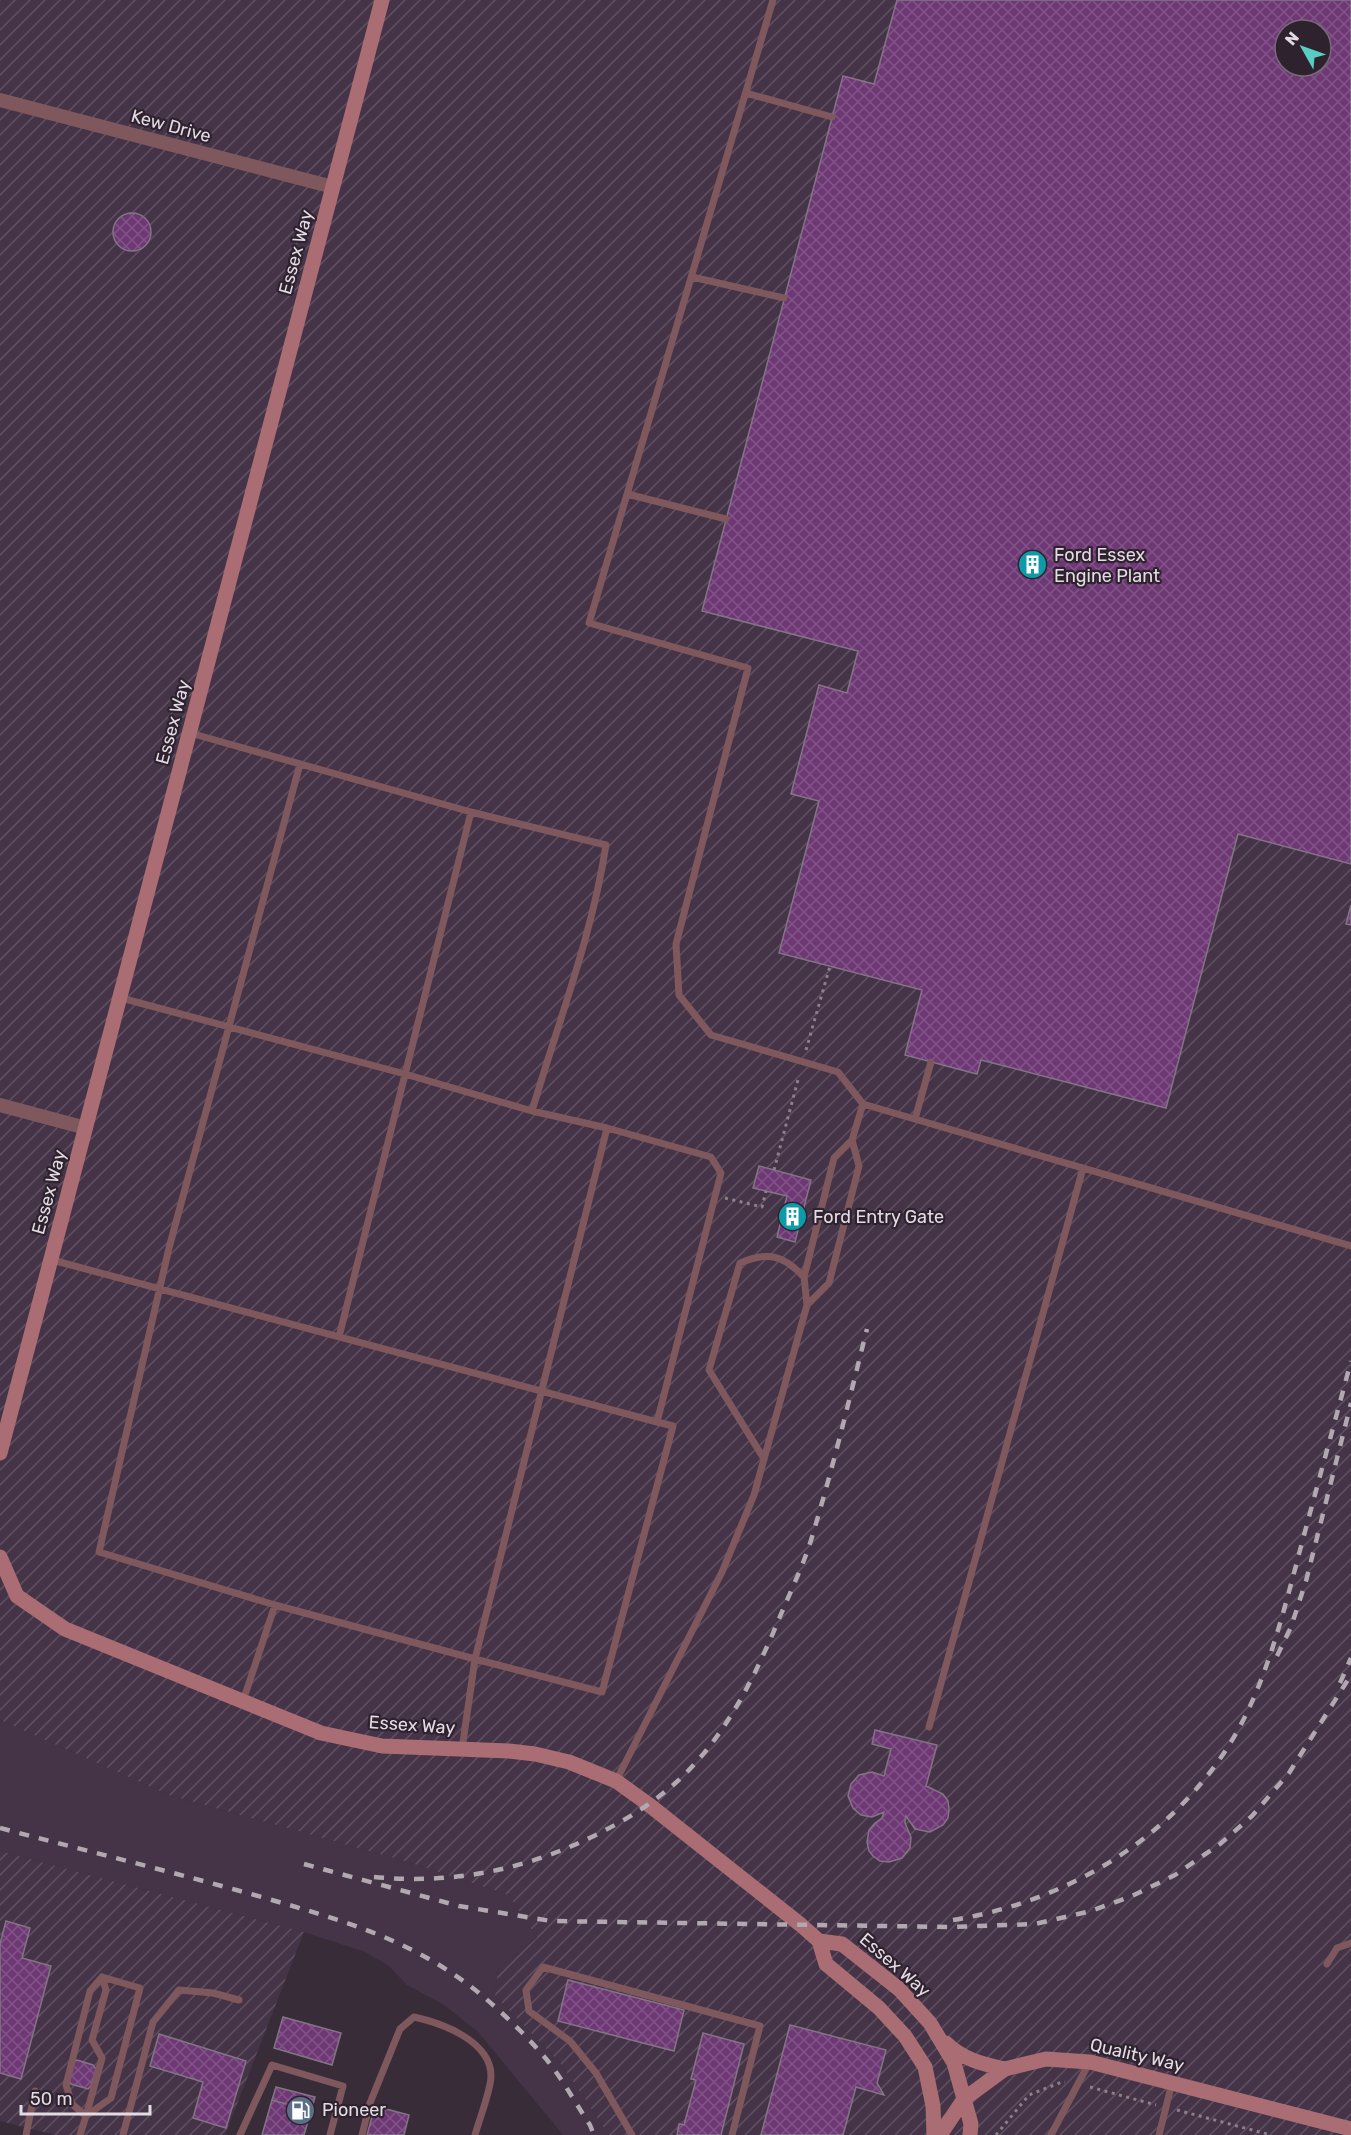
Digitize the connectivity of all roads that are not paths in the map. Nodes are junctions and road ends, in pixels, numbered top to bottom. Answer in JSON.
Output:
{"nodes":[{"id":1,"x":382,"y":0,"type":"edge"},
{"id":2,"x":774,"y":0,"type":"edge"},
{"id":3,"x":746,"y":93,"type":"junction"},
{"id":4,"x":0,"y":100,"type":"edge"},
{"id":5,"x":832,"y":117,"type":"dead end"},
{"id":6,"x":333,"y":187,"type":"junction"},
{"id":7,"x":692,"y":277,"type":"junction"},
{"id":8,"x":784,"y":298,"type":"dead end"},
{"id":9,"x":627,"y":494,"type":"junction"},
{"id":10,"x":726,"y":519,"type":"dead end"},
{"id":11,"x":190,"y":733,"type":"junction"},
{"id":12,"x":300,"y":764,"type":"junction"},
{"id":13,"x":471,"y":813,"type":"junction"},
{"id":14,"x":121,"y":998,"type":"junction"},
{"id":15,"x":228,"y":1026,"type":"junction"},
{"id":16,"x":931,"y":1062,"type":"dead end"},
{"id":17,"x":405,"y":1074,"type":"junction"},
{"id":18,"x":863,"y":1104,"type":"junction"},
{"id":19,"x":0,"y":1105,"type":"edge"},
{"id":20,"x":532,"y":1111,"type":"junction"},
{"id":21,"x":915,"y":1119,"type":"junction"},
{"id":22,"x":86,"y":1128,"type":"junction"},
{"id":23,"x":607,"y":1128,"type":"junction"},
{"id":24,"x":852,"y":1140,"type":"junction"},
{"id":25,"x":1083,"y":1168,"type":"junction"},
{"id":26,"x":1351,"y":1246,"type":"edge"},
{"id":27,"x":52,"y":1260,"type":"junction"},
{"id":28,"x":804,"y":1277,"type":"junction"},
{"id":29,"x":159,"y":1290,"type":"junction"},
{"id":30,"x":807,"y":1305,"type":"junction"},
{"id":31,"x":339,"y":1337,"type":"junction"},
{"id":32,"x":542,"y":1390,"type":"junction"},
{"id":33,"x":657,"y":1422,"type":"junction"},
{"id":34,"x":0,"y":1453,"type":"edge"},
{"id":35,"x":764,"y":1459,"type":"junction"},
{"id":36,"x":0,"y":1557,"type":"edge"},
{"id":37,"x":275,"y":1605,"type":"junction"},
{"id":38,"x":475,"y":1659,"type":"junction"},
{"id":39,"x":243,"y":1701,"type":"junction"},
{"id":40,"x":929,"y":1727,"type":"dead end"},
{"id":41,"x":462,"y":1749,"type":"junction"},
{"id":42,"x":615,"y":1781,"type":"junction"},
{"id":43,"x":819,"y":1941,"type":"junction"},
{"id":44,"x":1351,"y":1943,"type":"edge"},
{"id":45,"x":1327,"y":1964,"type":"dead end"},
{"id":46,"x":102,"y":1977,"type":"junction"},
{"id":47,"x":239,"y":2000,"type":"dead end"},
{"id":48,"x":936,"y":2033,"type":"junction"},
{"id":49,"x":1090,"y":2062,"type":"junction"},
{"id":50,"x":1005,"y":2069,"type":"junction"},
{"id":51,"x":1172,"y":2084,"type":"junction"},
{"id":52,"x":35,"y":2091,"type":"dead end"},
{"id":53,"x":964,"y":2099,"type":"junction"},
{"id":54,"x":86,"y":2116,"type":"junction"},
{"id":55,"x":1351,"y":2129,"type":"edge"},
{"id":56,"x":26,"y":2135,"type":"edge"},
{"id":57,"x":80,"y":2135,"type":"edge"},
{"id":58,"x":123,"y":2135,"type":"edge"},
{"id":59,"x":240,"y":2135,"type":"edge"},
{"id":60,"x":330,"y":2135,"type":"edge"},
{"id":61,"x":362,"y":2135,"type":"edge"},
{"id":62,"x":475,"y":2135,"type":"edge"},
{"id":63,"x":632,"y":2135,"type":"edge"},
{"id":64,"x":732,"y":2135,"type":"edge"},
{"id":65,"x":934,"y":2135,"type":"edge"},
{"id":66,"x":940,"y":2135,"type":"edge"},
{"id":67,"x":970,"y":2135,"type":"edge"},
{"id":68,"x":1051,"y":2135,"type":"edge"},
{"id":69,"x":1159,"y":2135,"type":"edge"}],
"edges":[{"from":1,"to":6,"type":"street","name":"Essex Way"},
{"from":2,"to":3,"type":"lane"},
{"from":3,"to":5,"type":"lane"},
{"from":3,"to":7,"type":"lane"},
{"from":4,"to":6,"type":"street","name":"Kew Drive"},
{"from":6,"to":11,"type":"street","name":"Essex Way"},
{"from":7,"to":8,"type":"lane"},
{"from":7,"to":9,"type":"lane"},
{"from":9,"to":10,"type":"lane"},
{"from":9,"to":18,"type":"lane"},
{"from":11,"to":12,"type":"lane"},
{"from":11,"to":14,"type":"street","name":"Essex Way"},
{"from":12,"to":13,"type":"lane"},
{"from":12,"to":15,"type":"lane"},
{"from":13,"to":17,"type":"lane"},
{"from":13,"to":20,"type":"lane"},
{"from":14,"to":15,"type":"lane"},
{"from":14,"to":22,"type":"street","name":"Essex Way"},
{"from":15,"to":17,"type":"lane"},
{"from":15,"to":29,"type":"lane"},
{"from":16,"to":21,"type":"lane"},
{"from":17,"to":20,"type":"lane"},
{"from":17,"to":31,"type":"lane"},
{"from":18,"to":21,"type":"lane"},
{"from":18,"to":24,"type":"lane"},
{"from":19,"to":22,"type":"street"},
{"from":20,"to":23,"type":"lane"},
{"from":21,"to":25,"type":"lane"},
{"from":22,"to":27,"type":"street","name":"Essex Way"},
{"from":23,"to":32,"type":"lane"},
{"from":23,"to":33,"type":"lane"},
{"from":24,"to":28,"type":"lane"},
{"from":24,"to":30,"type":"lane"},
{"from":25,"to":26,"type":"lane"},
{"from":25,"to":40,"type":"lane"},
{"from":27,"to":29,"type":"lane"},
{"from":27,"to":34,"type":"street","name":"Essex Way"},
{"from":28,"to":30,"type":"lane"},
{"from":28,"to":35,"type":"lane"},
{"from":29,"to":31,"type":"lane"},
{"from":29,"to":37,"type":"lane"},
{"from":30,"to":35,"type":"lane"},
{"from":31,"to":32,"type":"lane"},
{"from":32,"to":33,"type":"lane"},
{"from":32,"to":38,"type":"lane"},
{"from":33,"to":38,"type":"lane"},
{"from":35,"to":42,"type":"lane"},
{"from":36,"to":39,"type":"street","name":"Essex Way"},
{"from":37,"to":38,"type":"lane"},
{"from":37,"to":39,"type":"lane"},
{"from":38,"to":41,"type":"lane"},
{"from":39,"to":41,"type":"street","name":"Essex Way"},
{"from":41,"to":42,"type":"street","name":"Essex Way"},
{"from":42,"to":43,"type":"street","name":"Essex Way"},
{"from":43,"to":48,"type":"street","name":"Essex Way"},
{"from":43,"to":65,"type":"street","name":"Essex Way"},
{"from":44,"to":45,"type":"lane"},
{"from":46,"to":54,"type":"lane"},
{"from":46,"to":54,"type":"lane"},
{"from":46,"to":54,"type":"lane"},
{"from":47,"to":58,"type":"lane"},
{"from":48,"to":50,"type":"street"},
{"from":48,"to":53,"type":"street","name":"Essex Way"},
{"from":49,"to":50,"type":"street","name":"Quality Way"},
{"from":49,"to":51,"type":"street","name":"Quality Way"},
{"from":49,"to":68,"type":"lane"},
{"from":50,"to":53,"type":"street","name":"Quality Way"},
{"from":51,"to":55,"type":"street","name":"Quality Way"},
{"from":51,"to":69,"type":"lane"},
{"from":52,"to":56,"type":"lane"},
{"from":53,"to":66,"type":"street","name":"Quality Way"},
{"from":53,"to":67,"type":"street","name":"Essex Way"},
{"from":54,"to":57,"type":"lane"},
{"from":59,"to":60,"type":"lane"},
{"from":61,"to":62,"type":"lane"},
{"from":63,"to":64,"type":"lane"}]}
